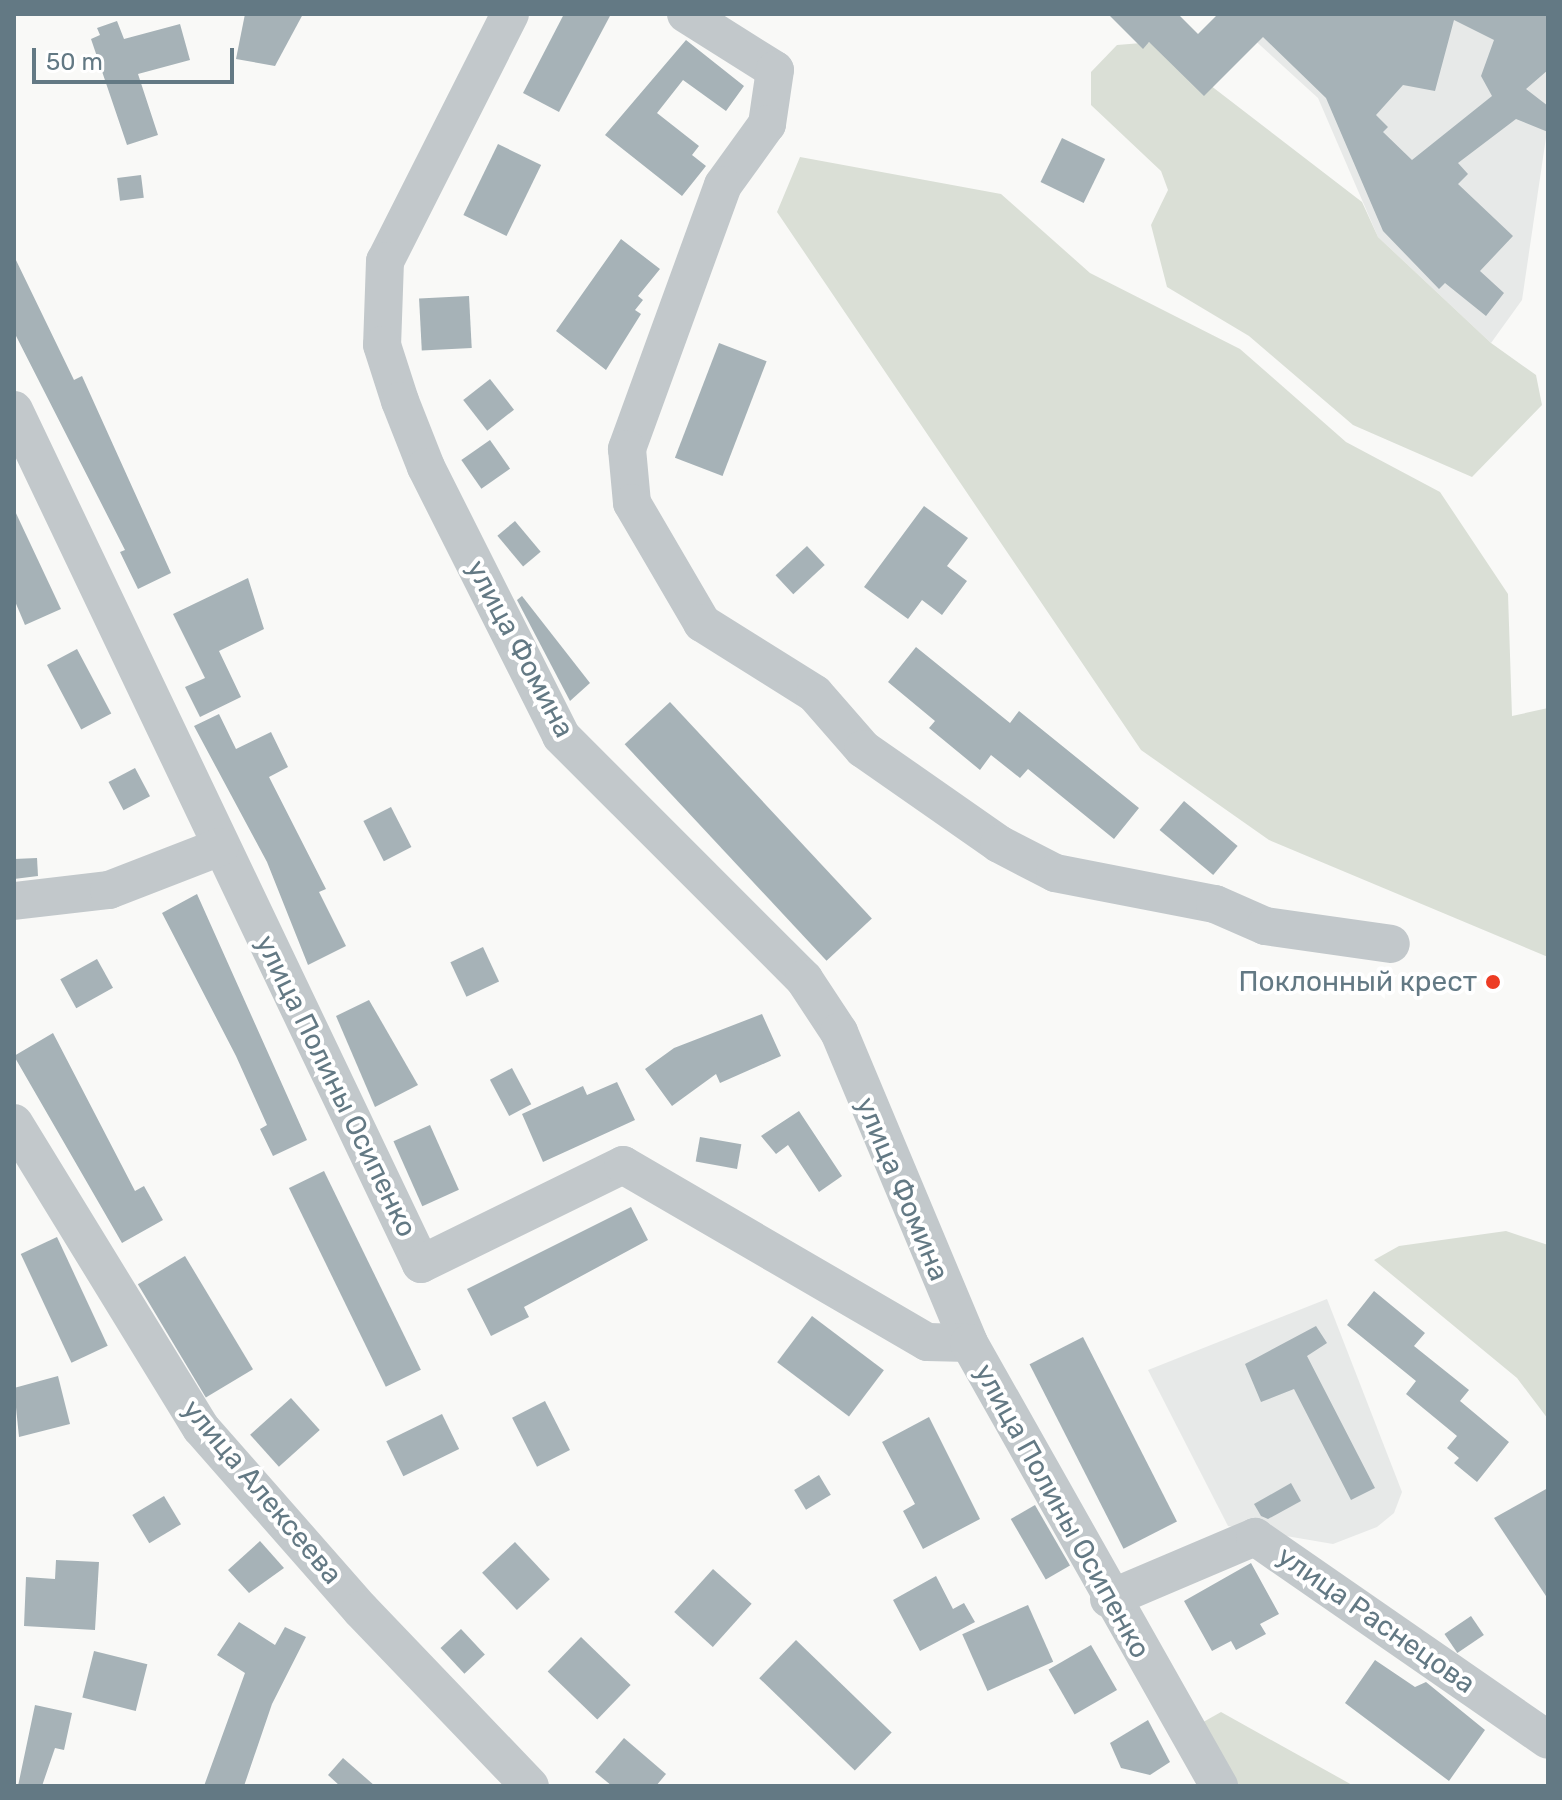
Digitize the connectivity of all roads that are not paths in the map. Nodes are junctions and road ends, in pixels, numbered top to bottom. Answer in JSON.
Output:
{"nodes":[{"id":1,"x":510,"y":14,"type":"edge"},
{"id":2,"x":686,"y":14,"type":"edge"},
{"id":3,"x":14,"y":410,"type":"edge"},
{"id":4,"x":220,"y":847,"type":"junction"},
{"id":5,"x":14,"y":901,"type":"edge"},
{"id":6,"x":1391,"y":944,"type":"dead end"},
{"id":7,"x":14,"y":1123,"type":"edge"},
{"id":8,"x":969,"y":1343,"type":"junction"},
{"id":9,"x":1109,"y":1599,"type":"junction"},
{"id":10,"x":1548,"y":1740,"type":"edge"},
{"id":11,"x":530,"y":1786,"type":"edge"},
{"id":12,"x":1219,"y":1786,"type":"edge"}],
"edges":[{"from":1,"to":8,"type":"street","name":"улица Фомина"},
{"from":2,"to":6,"type":"street"},
{"from":3,"to":4,"type":"street","name":"улица Полины Осипенко"},
{"from":4,"to":5,"type":"street"},
{"from":4,"to":8,"type":"street","name":"улица Полины Осипенко"},
{"from":7,"to":11,"type":"street","name":"улица Алексеева"},
{"from":8,"to":9,"type":"street","name":"улица Полины Осипенко"},
{"from":9,"to":10,"type":"street","name":"улица Раснецова"},
{"from":9,"to":12,"type":"street","name":"улица Полины Осипенко"}]}
